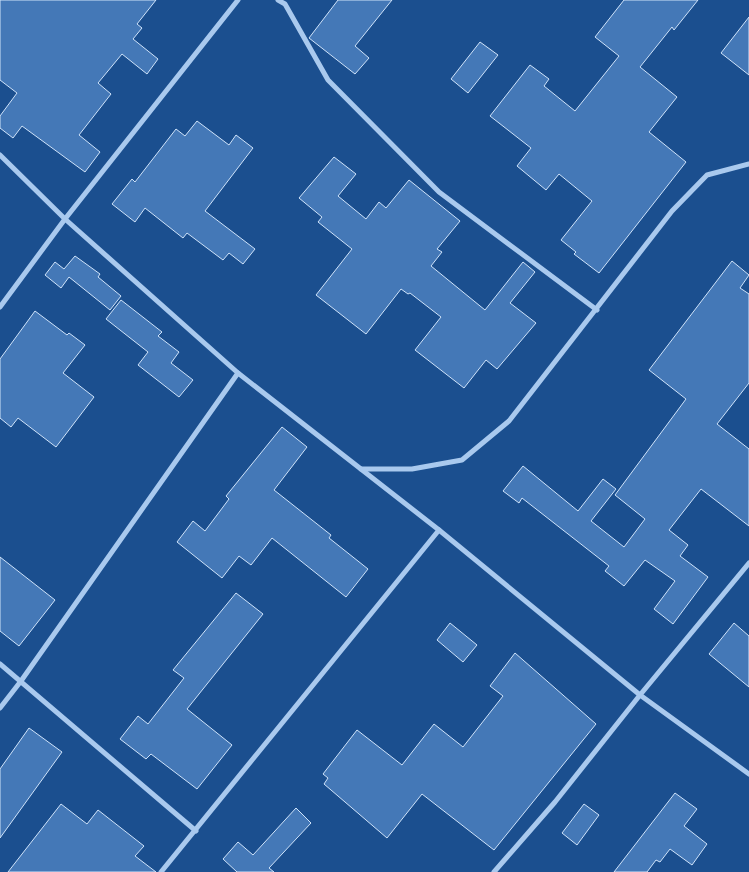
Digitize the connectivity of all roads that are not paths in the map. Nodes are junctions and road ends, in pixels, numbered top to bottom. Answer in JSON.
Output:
{"nodes":[{"id":1,"x":238,"y":0,"type":"edge"},
{"id":2,"x":278,"y":0,"type":"edge"},
{"id":3,"x":0,"y":155,"type":"edge"},
{"id":4,"x":749,"y":164,"type":"edge"},
{"id":5,"x":65,"y":219,"type":"junction"},
{"id":6,"x":0,"y":307,"type":"edge"},
{"id":7,"x":597,"y":310,"type":"junction"},
{"id":8,"x":238,"y":374,"type":"junction"},
{"id":9,"x":361,"y":469,"type":"junction"},
{"id":10,"x":439,"y":530,"type":"junction"},
{"id":11,"x":749,"y":563,"type":"edge"},
{"id":12,"x":0,"y":664,"type":"edge"},
{"id":13,"x":22,"y":682,"type":"junction"},
{"id":14,"x":640,"y":695,"type":"junction"},
{"id":15,"x":0,"y":708,"type":"edge"},
{"id":16,"x":749,"y":774,"type":"edge"},
{"id":17,"x":196,"y":831,"type":"junction"},
{"id":18,"x":161,"y":872,"type":"edge"},
{"id":19,"x":494,"y":872,"type":"edge"}],
"edges":[{"from":1,"to":5,"type":"street"},
{"from":2,"to":7,"type":"street"},
{"from":3,"to":5,"type":"street"},
{"from":4,"to":7,"type":"street"},
{"from":5,"to":6,"type":"street"},
{"from":5,"to":8,"type":"street"},
{"from":7,"to":9,"type":"street"},
{"from":8,"to":9,"type":"street"},
{"from":8,"to":13,"type":"street"},
{"from":9,"to":10,"type":"street"},
{"from":10,"to":14,"type":"street"},
{"from":10,"to":17,"type":"street"},
{"from":11,"to":14,"type":"street"},
{"from":12,"to":13,"type":"street"},
{"from":13,"to":15,"type":"street"},
{"from":13,"to":17,"type":"street"},
{"from":14,"to":16,"type":"street"},
{"from":14,"to":19,"type":"street"},
{"from":17,"to":18,"type":"street"}]}
